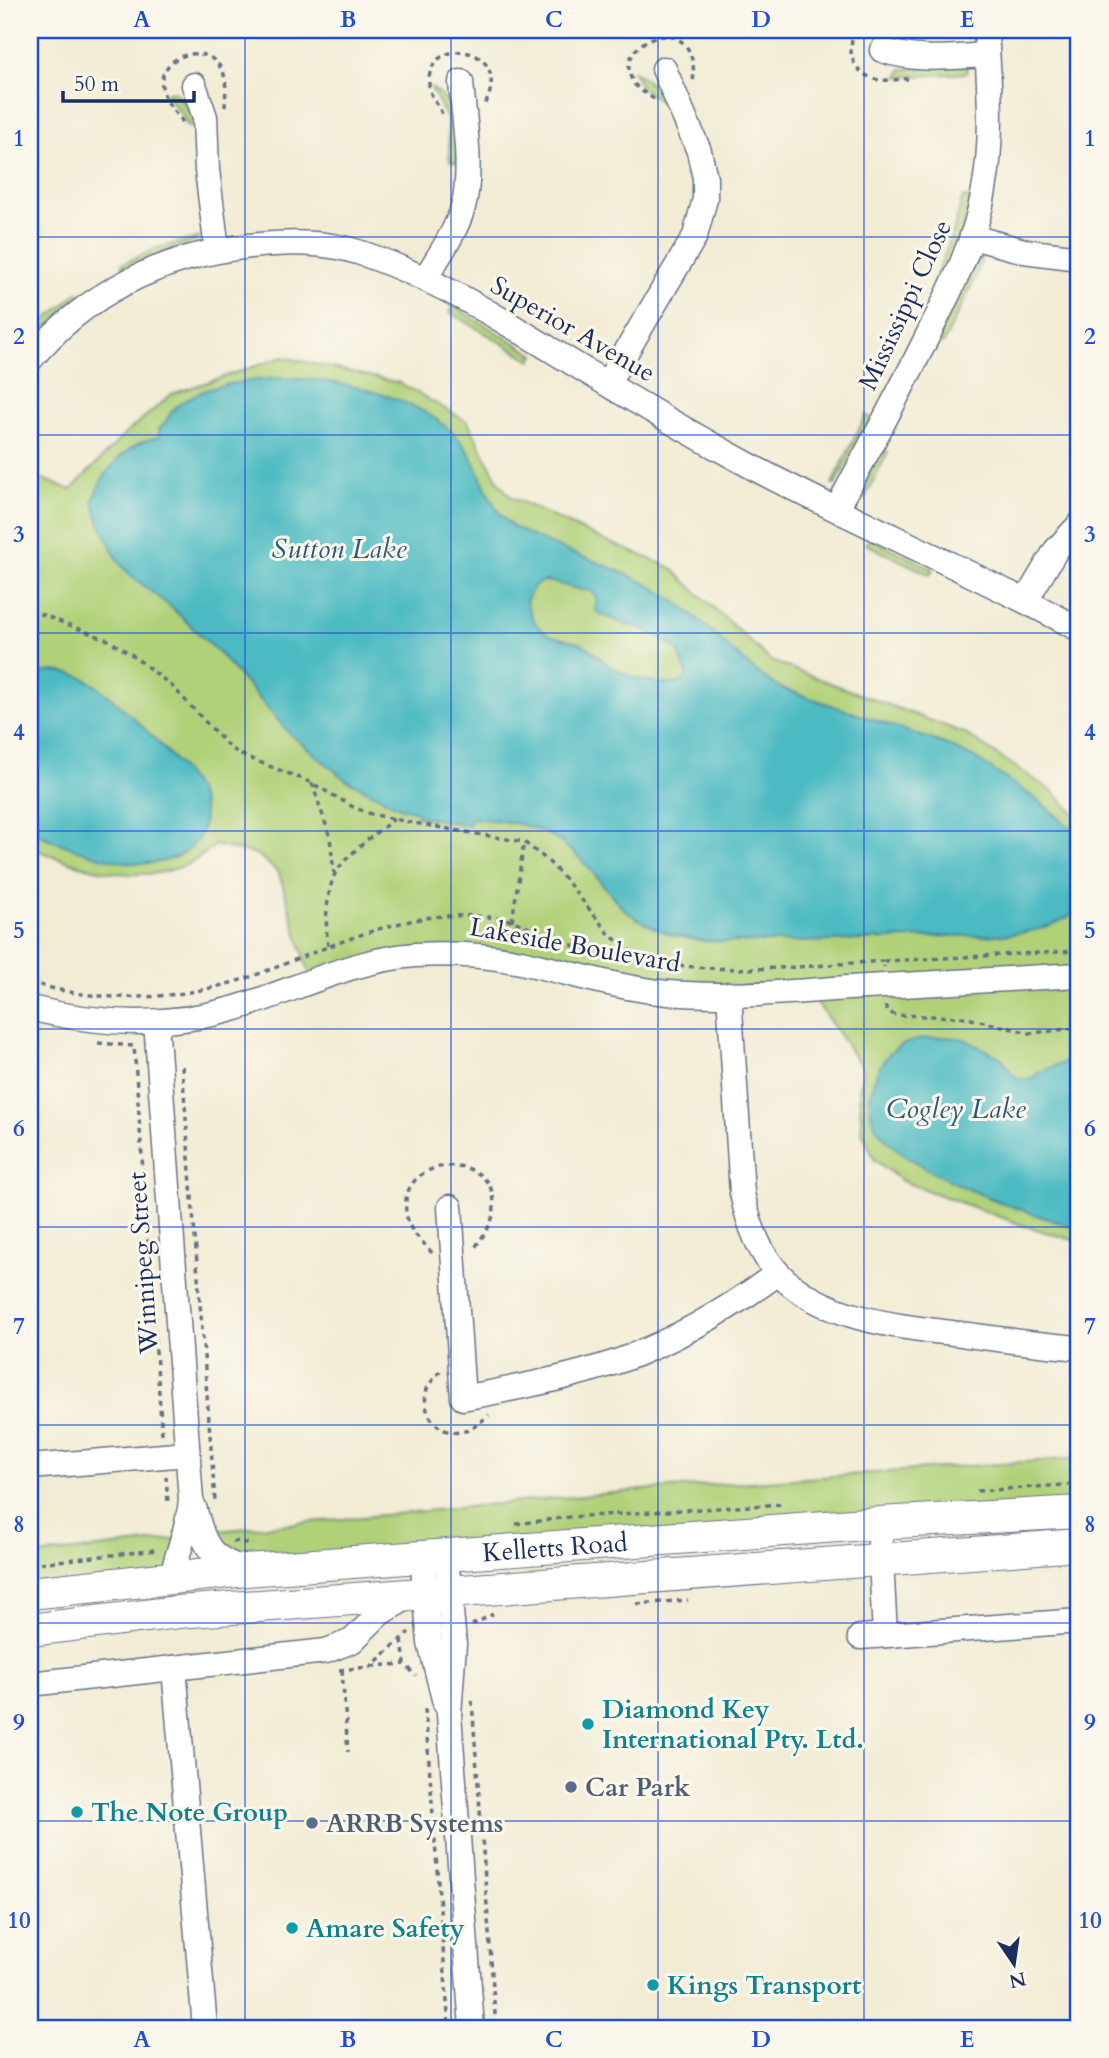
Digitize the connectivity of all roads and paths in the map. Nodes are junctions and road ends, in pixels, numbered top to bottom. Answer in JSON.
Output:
{"nodes":[{"id":1,"x":986,"y":30,"type":"edge"},
{"id":2,"x":881,"y":50,"type":"dead end"},
{"id":3,"x":987,"y":55,"type":"junction"},
{"id":4,"x":664,"y":69,"type":"dead end"},
{"id":5,"x":461,"y":82,"type":"dead end"},
{"id":6,"x":194,"y":85,"type":"dead end"},
{"id":7,"x":693,"y":90,"type":"dead end"},
{"id":8,"x":661,"y":104,"type":"dead end"},
{"id":9,"x":972,"y":237,"type":"junction"},
{"id":10,"x":217,"y":250,"type":"junction"},
{"id":11,"x":1079,"y":258,"type":"edge"},
{"id":12,"x":425,"y":279,"type":"junction"},
{"id":13,"x":34,"y":369,"type":"edge"},
{"id":14,"x":607,"y":384,"type":"junction"},
{"id":15,"x":30,"y":388,"type":"edge"},
{"id":16,"x":837,"y":509,"type":"junction"},
{"id":17,"x":1079,"y":525,"type":"edge"},
{"id":18,"x":1026,"y":600,"type":"junction"},
{"id":19,"x":30,"y":610,"type":"edge"},
{"id":20,"x":1079,"y":629,"type":"edge"},
{"id":21,"x":312,"y":783,"type":"junction"},
{"id":22,"x":394,"y":819,"type":"junction"},
{"id":23,"x":524,"y":842,"type":"junction"},
{"id":24,"x":335,"y":876,"type":"junction"},
{"id":25,"x":512,"y":921,"type":"junction"},
{"id":26,"x":328,"y":946,"type":"junction"},
{"id":27,"x":1079,"y":951,"type":"edge"},
{"id":28,"x":640,"y":958,"type":"junction"},
{"id":29,"x":884,"y":974,"type":"junction"},
{"id":30,"x":1079,"y":975,"type":"edge"},
{"id":31,"x":30,"y":982,"type":"edge"},
{"id":32,"x":729,"y":995,"type":"junction"},
{"id":33,"x":30,"y":1008,"type":"edge"},
{"id":34,"x":156,"y":1021,"type":"junction"},
{"id":35,"x":1079,"y":1028,"type":"edge"},
{"id":36,"x":134,"y":1046,"type":"dead end"},
{"id":37,"x":181,"y":1056,"type":"dead end"},
{"id":38,"x":450,"y":1207,"type":"dead end"},
{"id":39,"x":471,"y":1256,"type":"dead end"},
{"id":40,"x":434,"y":1258,"type":"dead end"},
{"id":41,"x":778,"y":1273,"type":"junction"},
{"id":42,"x":1079,"y":1348,"type":"edge"},
{"id":43,"x":442,"y":1363,"type":"dead end"},
{"id":44,"x":495,"y":1412,"type":"dead end"},
{"id":45,"x":163,"y":1437,"type":"dead end"},
{"id":46,"x":188,"y":1454,"type":"junction"},
{"id":47,"x":30,"y":1467,"type":"edge"},
{"id":48,"x":191,"y":1500,"type":"junction"},
{"id":49,"x":216,"y":1511,"type":"dead end"},
{"id":50,"x":1079,"y":1512,"type":"edge"},
{"id":51,"x":879,"y":1523,"type":"junction"},
{"id":52,"x":1077,"y":1546,"type":"edge"},
{"id":53,"x":434,"y":1556,"type":"junction"},
{"id":54,"x":880,"y":1561,"type":"junction"},
{"id":55,"x":246,"y":1570,"type":"junction"},
{"id":56,"x":172,"y":1577,"type":"junction"},
{"id":57,"x":30,"y":1593,"type":"edge"},
{"id":58,"x":429,"y":1593,"type":"junction"},
{"id":59,"x":1079,"y":1621,"type":"edge"},
{"id":60,"x":475,"y":1622,"type":"dead end"},
{"id":61,"x":470,"y":1628,"type":"dead end"},
{"id":62,"x":30,"y":1630,"type":"edge"},
{"id":63,"x":884,"y":1635,"type":"junction"},
{"id":64,"x":860,"y":1637,"type":"dead end"},
{"id":65,"x":402,"y":1638,"type":"dead end"},
{"id":66,"x":405,"y":1664,"type":"junction"},
{"id":67,"x":370,"y":1667,"type":"dead end"},
{"id":68,"x":174,"y":1668,"type":"junction"},
{"id":69,"x":342,"y":1670,"type":"dead end"},
{"id":70,"x":30,"y":1684,"type":"edge"},
{"id":71,"x":423,"y":1684,"type":"dead end"},
{"id":72,"x":471,"y":1692,"type":"dead end"},
{"id":73,"x":424,"y":1697,"type":"dead end"},
{"id":74,"x":348,"y":1752,"type":"dead end"},
{"id":75,"x":205,"y":2028,"type":"edge"},
{"id":76,"x":449,"y":2028,"type":"edge"},
{"id":77,"x":472,"y":2028,"type":"edge"},
{"id":78,"x":496,"y":2028,"type":"edge"}],
"edges":[{"from":1,"to":3,"type":"street","name":"Mississippi Close"},
{"from":2,"to":3,"type":"street"},
{"from":3,"to":9,"type":"street","name":"Mississippi Close"},
{"from":4,"to":14,"type":"street"},
{"from":5,"to":12,"type":"street"},
{"from":6,"to":10,"type":"street"},
{"from":7,"to":8,"type":"path"},
{"from":9,"to":11,"type":"street"},
{"from":9,"to":16,"type":"street","name":"Mississippi Close"},
{"from":10,"to":12,"type":"street","name":"Superior Avenue"},
{"from":10,"to":13,"type":"street","name":"Superior Avenue"},
{"from":12,"to":14,"type":"street","name":"Superior Avenue"},
{"from":13,"to":15,"type":"path"},
{"from":14,"to":16,"type":"street","name":"Superior Avenue"},
{"from":16,"to":18,"type":"street","name":"Superior Avenue"},
{"from":17,"to":18,"type":"street"},
{"from":18,"to":20,"type":"street","name":"Superior Avenue"},
{"from":19,"to":21,"type":"path"},
{"from":21,"to":22,"type":"path"},
{"from":21,"to":24,"type":"path"},
{"from":22,"to":23,"type":"path"},
{"from":22,"to":24,"type":"path"},
{"from":23,"to":25,"type":"path"},
{"from":23,"to":28,"type":"path"},
{"from":24,"to":26,"type":"path"},
{"from":25,"to":26,"type":"path"},
{"from":25,"to":28,"type":"path"},
{"from":26,"to":31,"type":"path"},
{"from":27,"to":29,"type":"path"},
{"from":28,"to":29,"type":"path"},
{"from":29,"to":30,"type":"street","name":"Lakeside Boulevard"},
{"from":29,"to":32,"type":"street","name":"Lakeside Boulevard"},
{"from":29,"to":35,"type":"path"},
{"from":32,"to":34,"type":"street","name":"Lakeside Boulevard"},
{"from":32,"to":41,"type":"street"},
{"from":33,"to":34,"type":"street","name":"Lakeside Boulevard"},
{"from":34,"to":46,"type":"street","name":"Winnipeg Street"},
{"from":36,"to":45,"type":"path"},
{"from":37,"to":49,"type":"path"},
{"from":38,"to":41,"type":"street"},
{"from":39,"to":40,"type":"path"},
{"from":41,"to":42,"type":"street"},
{"from":43,"to":44,"type":"path"},
{"from":46,"to":47,"type":"street"},
{"from":46,"to":48,"type":"street","name":"Winnipeg Street"},
{"from":48,"to":55,"type":"street","name":"Winnipeg Street"},
{"from":48,"to":56,"type":"street","name":"Winnipeg Street"},
{"from":50,"to":51,"type":"main road","name":"Kelletts Road"},
{"from":51,"to":53,"type":"main road","name":"Kelletts Road"},
{"from":51,"to":54,"type":"street"},
{"from":52,"to":54,"type":"main road","name":"Kelletts Road"},
{"from":53,"to":55,"type":"main road","name":"Kelletts Road"},
{"from":53,"to":58,"type":"street"},
{"from":54,"to":58,"type":"main road","name":"Kelletts Road"},
{"from":54,"to":63,"type":"street"},
{"from":55,"to":56,"type":"main road","name":"Kelletts Road"},
{"from":56,"to":57,"type":"main road","name":"Kelletts Road"},
{"from":58,"to":62,"type":"main road","name":"Kelletts Road"},
{"from":58,"to":68,"type":"street","name":"Kelletts Road"},
{"from":58,"to":77,"type":"street"},
{"from":59,"to":63,"type":"street"},
{"from":60,"to":61,"type":"path"},
{"from":63,"to":64,"type":"street"},
{"from":65,"to":66,"type":"path"},
{"from":66,"to":67,"type":"path"},
{"from":66,"to":71,"type":"path"},
{"from":68,"to":70,"type":"street","name":"Kelletts Road"},
{"from":68,"to":75,"type":"street"},
{"from":69,"to":74,"type":"path"},
{"from":72,"to":78,"type":"path"},
{"from":73,"to":76,"type":"path"}]}
